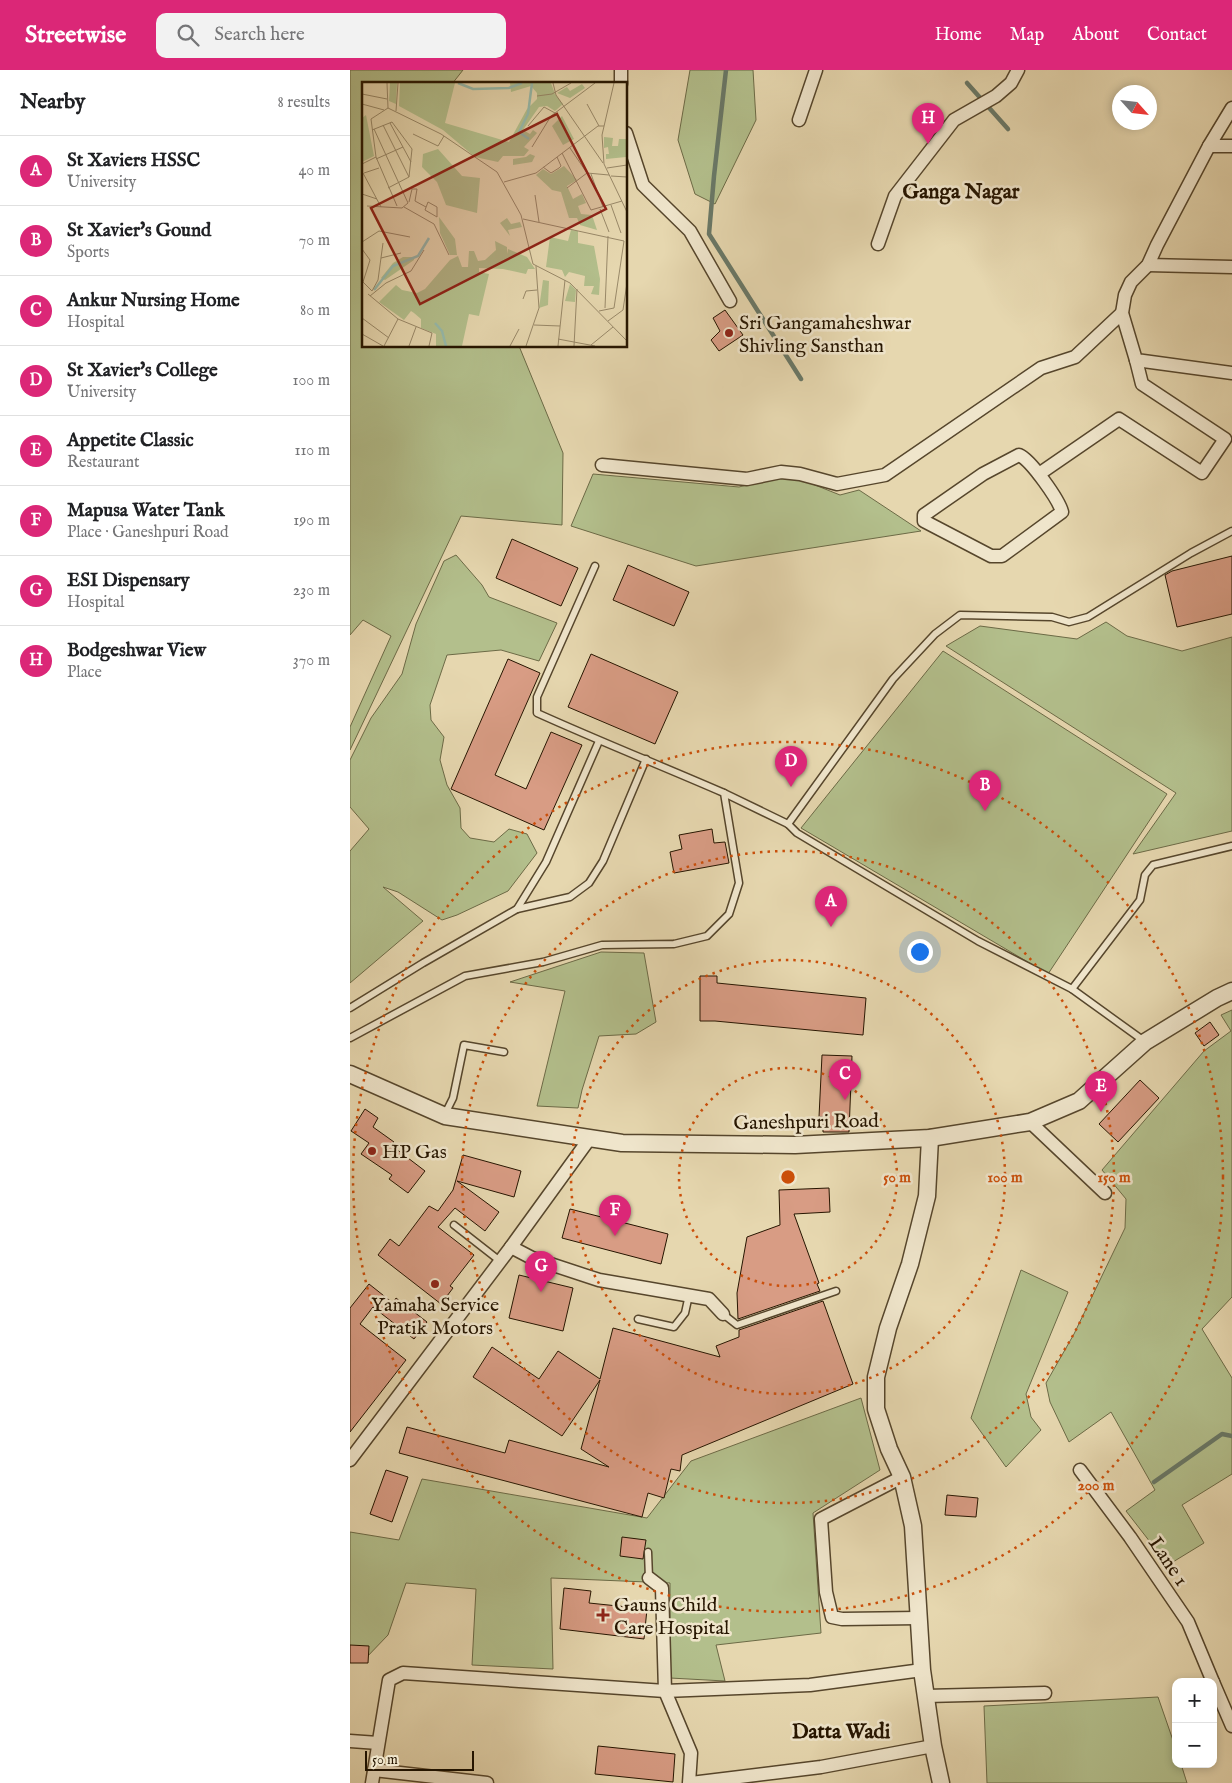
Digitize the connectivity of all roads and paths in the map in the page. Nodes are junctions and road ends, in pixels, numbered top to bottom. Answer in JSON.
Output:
{"nodes":[{"id":1,"x":816,"y":70,"type":"edge"},
{"id":2,"x":1018,"y":70,"type":"edge"},
{"id":3,"x":1232,"y":108,"type":"edge"},
{"id":4,"x":799,"y":120,"type":"dead end"},
{"id":5,"x":628,"y":139,"type":"edge"},
{"id":6,"x":1209,"y":146,"type":"junction"},
{"id":7,"x":1232,"y":146,"type":"edge"},
{"id":8,"x":878,"y":244,"type":"dead end"},
{"id":9,"x":1148,"y":265,"type":"junction"},
{"id":10,"x":1232,"y":267,"type":"edge"},
{"id":11,"x":730,"y":302,"type":"dead end"},
{"id":12,"x":1122,"y":313,"type":"junction"},
{"id":13,"x":1136,"y":360,"type":"junction"},
{"id":14,"x":1232,"y":373,"type":"edge"},
{"id":15,"x":602,"y":465,"type":"dead end"},
{"id":16,"x":1039,"y":474,"type":"junction"},
{"id":17,"x":1232,"y":531,"type":"edge"},
{"id":18,"x":595,"y":566,"type":"dead end"},
{"id":19,"x":599,"y":742,"type":"junction"},
{"id":20,"x":646,"y":759,"type":"junction"},
{"id":21,"x":724,"y":793,"type":"junction"},
{"id":22,"x":788,"y":824,"type":"junction"},
{"id":23,"x":1232,"y":846,"type":"edge"},
{"id":24,"x":517,"y":909,"type":"junction"},
{"id":25,"x":1072,"y":989,"type":"junction"},
{"id":26,"x":1232,"y":991,"type":"edge"},
{"id":27,"x":350,"y":1008,"type":"edge"},
{"id":28,"x":350,"y":1038,"type":"edge"},
{"id":29,"x":1146,"y":1042,"type":"junction"},
{"id":30,"x":504,"y":1052,"type":"dead end"},
{"id":31,"x":350,"y":1074,"type":"edge"},
{"id":32,"x":445,"y":1116,"type":"junction"},
{"id":33,"x":1030,"y":1122,"type":"junction"},
{"id":34,"x":590,"y":1138,"type":"junction"},
{"id":35,"x":930,"y":1138,"type":"junction"},
{"id":36,"x":1105,"y":1192,"type":"dead end"},
{"id":37,"x":454,"y":1225,"type":"dead end"},
{"id":38,"x":511,"y":1247,"type":"junction"},
{"id":39,"x":500,"y":1261,"type":"junction"},
{"id":40,"x":836,"y":1291,"type":"dead end"},
{"id":41,"x":689,"y":1295,"type":"junction"},
{"id":42,"x":723,"y":1314,"type":"joint"},
{"id":43,"x":638,"y":1319,"type":"dead end"},
{"id":44,"x":350,"y":1460,"type":"edge"},
{"id":45,"x":1080,"y":1470,"type":"dead end"},
{"id":46,"x":902,"y":1477,"type":"junction"},
{"id":47,"x":648,"y":1552,"type":"dead end"},
{"id":48,"x":649,"y":1578,"type":"joint"},
{"id":49,"x":919,"y":1618,"type":"junction"},
{"id":50,"x":922,"y":1670,"type":"junction"},
{"id":51,"x":1211,"y":1678,"type":"edge"},
{"id":52,"x":666,"y":1691,"type":"junction"},
{"id":53,"x":1217,"y":1691,"type":"edge"},
{"id":54,"x":1046,"y":1693,"type":"dead end"},
{"id":55,"x":926,"y":1696,"type":"junction"},
{"id":56,"x":1232,"y":1726,"type":"edge"},
{"id":57,"x":350,"y":1741,"type":"edge"},
{"id":58,"x":378,"y":1743,"type":"junction"},
{"id":59,"x":933,"y":1746,"type":"junction"},
{"id":60,"x":373,"y":1777,"type":"edge"},
{"id":61,"x":487,"y":1783,"type":"edge"},
{"id":62,"x":690,"y":1783,"type":"edge"},
{"id":63,"x":941,"y":1783,"type":"edge"}],
"edges":[{"from":1,"to":4,"type":"street"},
{"from":2,"to":8,"type":"street"},
{"from":3,"to":6,"type":"street"},
{"from":5,"to":11,"type":"street"},
{"from":6,"to":7,"type":"street"},
{"from":6,"to":9,"type":"street"},
{"from":9,"to":10,"type":"street"},
{"from":9,"to":12,"type":"street"},
{"from":12,"to":13,"type":"street"},
{"from":12,"to":15,"type":"street"},
{"from":13,"to":14,"type":"street"},
{"from":13,"to":16,"type":"street"},
{"from":16,"to":16,"type":"street"},
{"from":17,"to":22,"type":"lane"},
{"from":18,"to":19,"type":"lane"},
{"from":19,"to":20,"type":"lane"},
{"from":19,"to":24,"type":"lane"},
{"from":20,"to":21,"type":"lane"},
{"from":20,"to":24,"type":"lane"},
{"from":21,"to":22,"type":"lane"},
{"from":21,"to":28,"type":"lane"},
{"from":22,"to":25,"type":"lane"},
{"from":23,"to":25,"type":"lane"},
{"from":24,"to":27,"type":"lane"},
{"from":25,"to":29,"type":"lane"},
{"from":26,"to":29,"type":"street","name":"Ganeshpuri Road"},
{"from":29,"to":33,"type":"street","name":"Ganeshpuri Road"},
{"from":30,"to":32,"type":"lane"},
{"from":31,"to":32,"type":"street","name":"Ganeshpuri Road"},
{"from":32,"to":34,"type":"street","name":"Ganeshpuri Road"},
{"from":33,"to":35,"type":"street","name":"Ganeshpuri Road"},
{"from":33,"to":36,"type":"street"},
{"from":34,"to":35,"type":"street","name":"Ganeshpuri Road"},
{"from":34,"to":38,"type":"street"},
{"from":35,"to":46,"type":"street"},
{"from":37,"to":39,"type":"lane"},
{"from":38,"to":39,"type":"street"},
{"from":38,"to":41,"type":"street"},
{"from":39,"to":44,"type":"street"},
{"from":40,"to":42,"type":"lane"},
{"from":41,"to":42,"type":"street"},
{"from":41,"to":43,"type":"lane"},
{"from":45,"to":51,"type":"street","name":"Lane 1"},
{"from":46,"to":49,"type":"street"},
{"from":46,"to":49,"type":"street"},
{"from":47,"to":48,"type":"lane"},
{"from":48,"to":52,"type":"street"},
{"from":49,"to":50,"type":"street"},
{"from":50,"to":52,"type":"street"},
{"from":50,"to":55,"type":"street"},
{"from":52,"to":58,"type":"street"},
{"from":52,"to":62,"type":"street"},
{"from":53,"to":56,"type":"street","name":"Lane 1"},
{"from":54,"to":55,"type":"street"},
{"from":55,"to":59,"type":"street"},
{"from":57,"to":58,"type":"street"},
{"from":58,"to":60,"type":"street"},
{"from":59,"to":62,"type":"street"},
{"from":59,"to":63,"type":"street"},
{"from":60,"to":61,"type":"street"}]}
